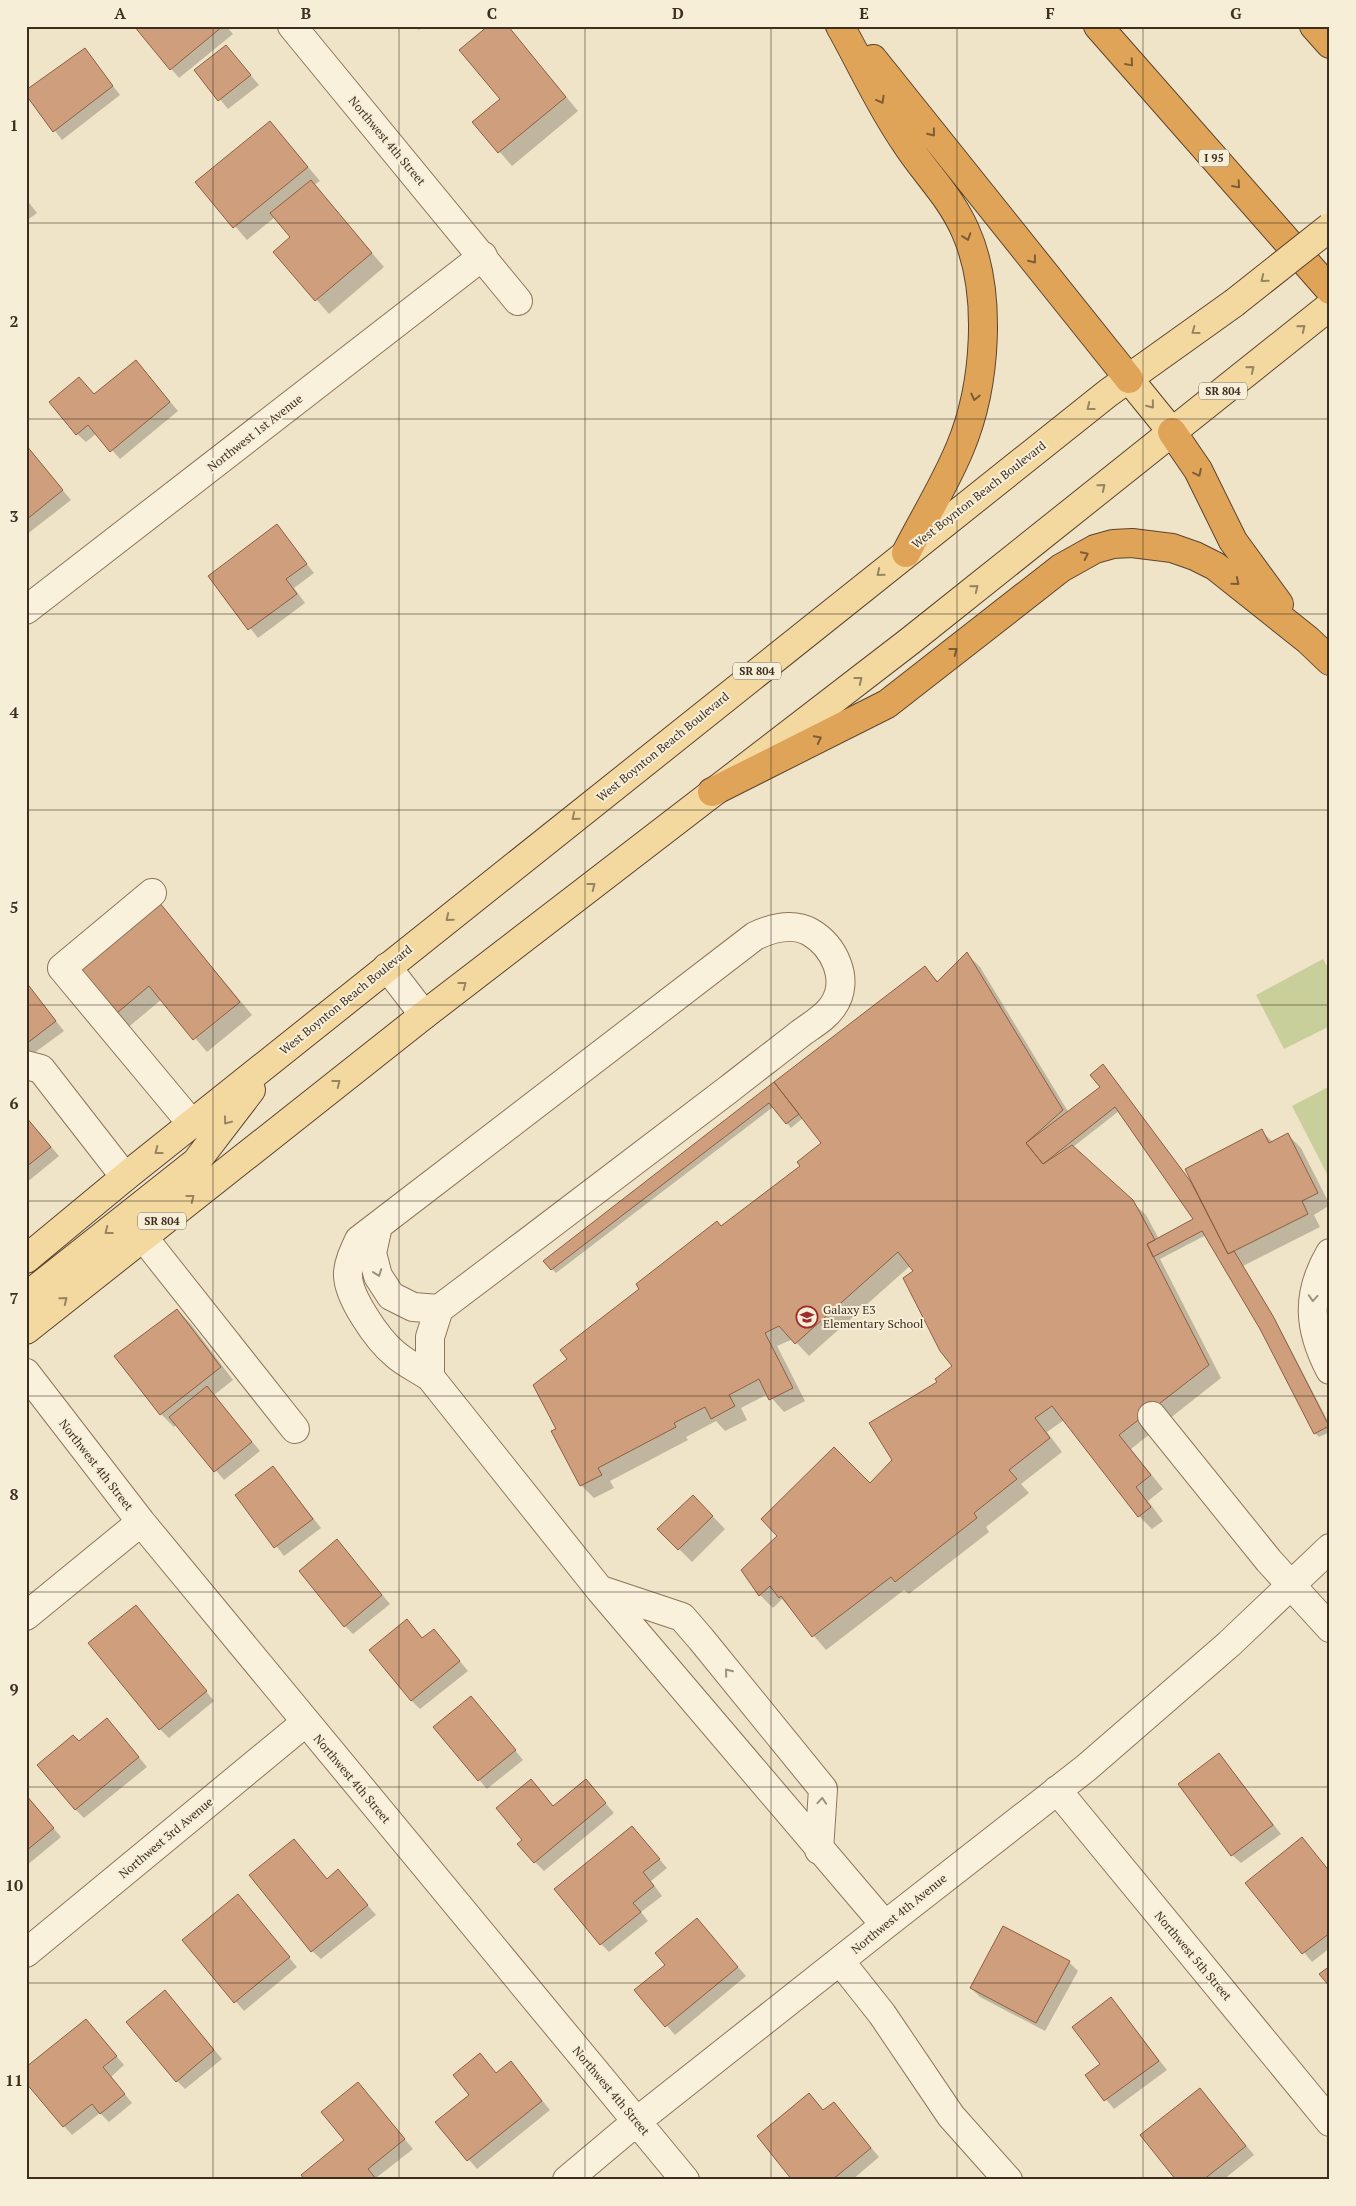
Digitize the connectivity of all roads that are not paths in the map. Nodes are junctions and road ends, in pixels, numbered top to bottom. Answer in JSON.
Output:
{"nodes":[{"id":1,"x":292,"y":26,"type":"edge"},
{"id":2,"x":840,"y":26,"type":"edge"},
{"id":3,"x":848,"y":26,"type":"edge"},
{"id":4,"x":1098,"y":26,"type":"edge"},
{"id":5,"x":1314,"y":26,"type":"edge"},
{"id":6,"x":1330,"y":44,"type":"edge"},
{"id":7,"x":1330,"y":226,"type":"edge"},
{"id":8,"x":483,"y":256,"type":"junction"},
{"id":9,"x":1330,"y":290,"type":"edge"},
{"id":10,"x":518,"y":301,"type":"dead end"},
{"id":11,"x":1330,"y":306,"type":"edge"},
{"id":12,"x":1129,"y":379,"type":"junction"},
{"id":13,"x":1172,"y":432,"type":"junction"},
{"id":14,"x":906,"y":553,"type":"junction"},
{"id":15,"x":26,"y":610,"type":"edge"},
{"id":16,"x":1308,"y":640,"type":"junction"},
{"id":17,"x":1330,"y":661,"type":"edge"},
{"id":18,"x":712,"y":792,"type":"junction"},
{"id":19,"x":152,"y":893,"type":"dead end"},
{"id":20,"x":387,"y":967,"type":"junction"},
{"id":21,"x":424,"y":1015,"type":"junction"},
{"id":22,"x":277,"y":1055,"type":"junction"},
{"id":23,"x":26,"y":1065,"type":"edge"},
{"id":24,"x":192,"y":1124,"type":"junction"},
{"id":25,"x":125,"y":1177,"type":"junction"},
{"id":26,"x":378,"y":1226,"type":"junction"},
{"id":27,"x":143,"y":1237,"type":"junction"},
{"id":28,"x":1330,"y":1253,"type":"edge"},
{"id":29,"x":26,"y":1259,"type":"edge"},
{"id":30,"x":26,"y":1300,"type":"edge"},
{"id":31,"x":439,"y":1309,"type":"junction"},
{"id":32,"x":26,"y":1330,"type":"edge"},
{"id":33,"x":1330,"y":1370,"type":"edge"},
{"id":34,"x":26,"y":1373,"type":"edge"},
{"id":35,"x":430,"y":1377,"type":"junction"},
{"id":36,"x":1152,"y":1416,"type":"dead end"},
{"id":37,"x":295,"y":1429,"type":"dead end"},
{"id":38,"x":141,"y":1522,"type":"junction"},
{"id":39,"x":1330,"y":1548,"type":"edge"},
{"id":40,"x":1291,"y":1585,"type":"junction"},
{"id":41,"x":600,"y":1590,"type":"junction"},
{"id":42,"x":26,"y":1616,"type":"edge"},
{"id":43,"x":1330,"y":1628,"type":"edge"},
{"id":44,"x":306,"y":1722,"type":"junction"},
{"id":45,"x":1056,"y":1790,"type":"junction"},
{"id":46,"x":819,"y":1850,"type":"junction"},
{"id":47,"x":884,"y":1925,"type":"junction"},
{"id":48,"x":26,"y":1953,"type":"edge"},
{"id":49,"x":840,"y":1961,"type":"junction"},
{"id":50,"x":636,"y":2122,"type":"junction"},
{"id":51,"x":1330,"y":2122,"type":"edge"},
{"id":52,"x":567,"y":2180,"type":"edge"},
{"id":53,"x":685,"y":2180,"type":"edge"},
{"id":54,"x":1008,"y":2180,"type":"edge"}],
"edges":[{"from":1,"to":8,"type":"street","name":"Northwest 4th Street"},
{"from":2,"to":14,"type":"highway","one_way":true},
{"from":3,"to":12,"type":"highway","one_way":true},
{"from":4,"to":9,"type":"highway","number":"I 95","one_way":true},
{"from":5,"to":6,"type":"highway"},
{"from":7,"to":12,"type":"main road","name":"West Boynton Beach Boulevard","number":"SR 804","one_way":true,"bridge":true},
{"from":8,"to":10,"type":"street","name":"Northwest 4th Street"},
{"from":8,"to":15,"type":"street","name":"Northwest 1st Avenue"},
{"from":13,"to":11,"type":"main road","number":"SR 804","one_way":true},
{"from":12,"to":13,"type":"main road","one_way":true},
{"from":12,"to":14,"type":"main road","name":"West Boynton Beach Boulevard","number":"SR 804","one_way":true},
{"from":13,"to":16,"type":"highway","one_way":true},
{"from":18,"to":13,"type":"main road","number":"SR 804","one_way":true},
{"from":14,"to":20,"type":"main road","name":"West Boynton Beach Boulevard","number":"SR 804","one_way":true},
{"from":16,"to":17,"type":"highway"},
{"from":18,"to":16,"type":"highway","one_way":true},
{"from":21,"to":18,"type":"main road","number":"SR 804","one_way":true},
{"from":19,"to":24,"type":"street"},
{"from":20,"to":21,"type":"street"},
{"from":20,"to":22,"type":"main road","name":"West Boynton Beach Boulevard","number":"SR 804"},
{"from":27,"to":21,"type":"main road","number":"SR 804","one_way":true},
{"from":22,"to":24,"type":"main road","name":"West Boynton Beach Boulevard","number":"SR 804"},
{"from":22,"to":30,"type":"main road","one_way":true},
{"from":23,"to":25,"type":"street"},
{"from":24,"to":25,"type":"main road","name":"West Boynton Beach Boulevard","number":"SR 804","one_way":true},
{"from":25,"to":29,"type":"main road","name":"West Boynton Beach Boulevard","number":"SR 804"},
{"from":26,"to":31,"type":"street","one_way":true},
{"from":26,"to":31,"type":"street"},
{"from":26,"to":35,"type":"street"},
{"from":32,"to":27,"type":"main road","number":"SR 804","one_way":true},
{"from":27,"to":37,"type":"street"},
{"from":28,"to":33,"type":"street","one_way":true},
{"from":31,"to":35,"type":"street"},
{"from":34,"to":38,"type":"street","name":"Northwest 4th Street"},
{"from":35,"to":41,"type":"street"},
{"from":36,"to":40,"type":"street"},
{"from":38,"to":42,"type":"street"},
{"from":38,"to":44,"type":"street","name":"Northwest 4th Street"},
{"from":39,"to":40,"type":"street","name":"Northwest 4th Avenue"},
{"from":40,"to":43,"type":"street"},
{"from":40,"to":45,"type":"street","name":"Northwest 4th Avenue"},
{"from":41,"to":46,"type":"street"},
{"from":46,"to":41,"type":"street","one_way":true},
{"from":44,"to":48,"type":"street","name":"Northwest 3rd Avenue"},
{"from":44,"to":50,"type":"street","name":"Northwest 4th Street"},
{"from":45,"to":47,"type":"street","name":"Northwest 4th Avenue"},
{"from":45,"to":51,"type":"street","name":"Northwest 5th Street"},
{"from":46,"to":47,"type":"street"},
{"from":47,"to":49,"type":"street","name":"Northwest 4th Avenue"},
{"from":49,"to":50,"type":"street","name":"Northwest 4th Avenue"},
{"from":49,"to":54,"type":"street"},
{"from":50,"to":52,"type":"street","name":"Northwest 4th Avenue"},
{"from":50,"to":53,"type":"street","name":"Northwest 4th Street"}]}
